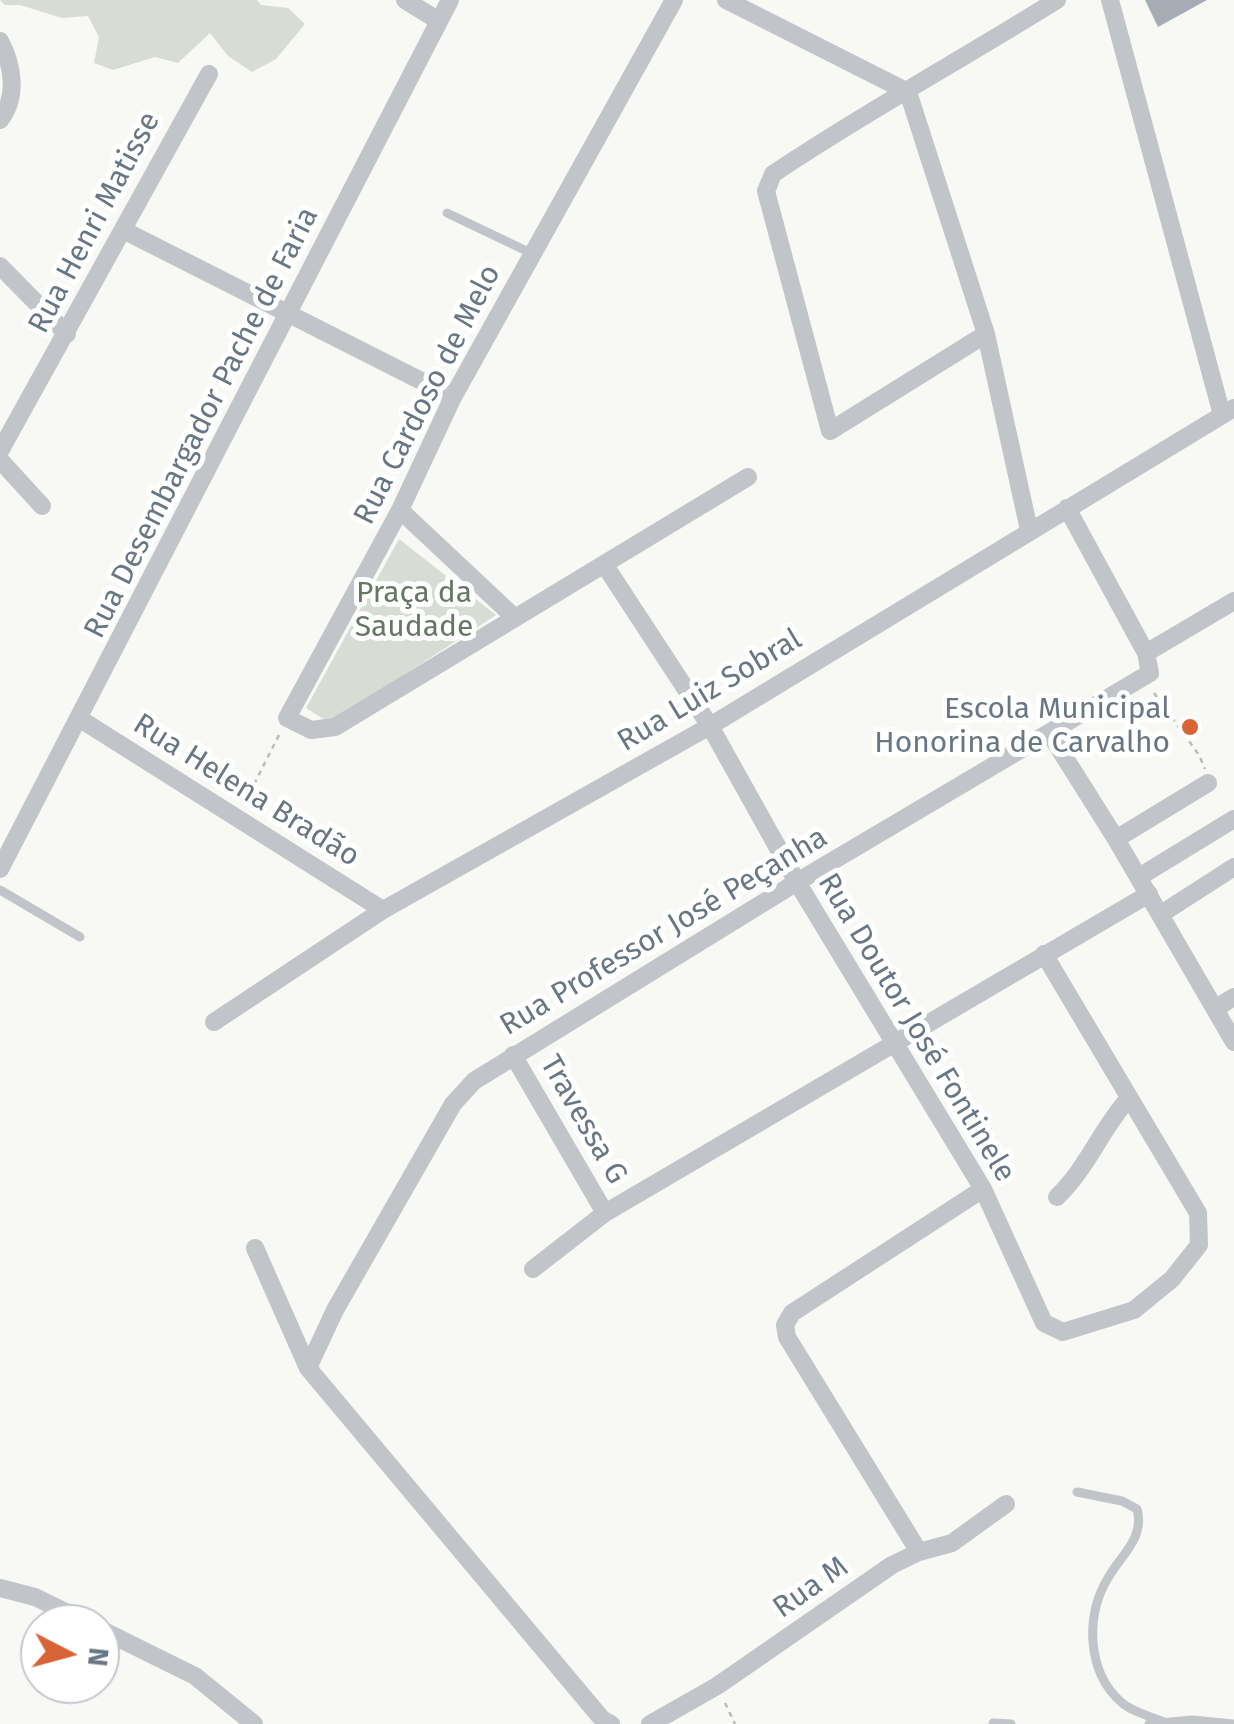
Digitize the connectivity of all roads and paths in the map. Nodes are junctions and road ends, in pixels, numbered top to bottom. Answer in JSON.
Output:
{"nodes":[{"id":1,"x":405,"y":0,"type":"edge"},
{"id":2,"x":450,"y":0,"type":"edge"},
{"id":3,"x":674,"y":0,"type":"edge"},
{"id":4,"x":726,"y":0,"type":"edge"},
{"id":5,"x":1057,"y":0,"type":"edge"},
{"id":6,"x":1110,"y":0,"type":"edge"},
{"id":7,"x":439,"y":20,"type":"junction"},
{"id":8,"x":0,"y":41,"type":"edge"},
{"id":9,"x":209,"y":74,"type":"dead end"},
{"id":10,"x":908,"y":92,"type":"junction"},
{"id":11,"x":0,"y":120,"type":"edge"},
{"id":12,"x":447,"y":213,"type":"dead end"},
{"id":13,"x":123,"y":230,"type":"junction"},
{"id":14,"x":532,"y":254,"type":"junction"},
{"id":15,"x":0,"y":266,"type":"edge"},
{"id":16,"x":289,"y":313,"type":"junction"},
{"id":17,"x":68,"y":334,"type":"junction"},
{"id":18,"x":986,"y":334,"type":"junction"},
{"id":19,"x":453,"y":396,"type":"junction"},
{"id":20,"x":1228,"y":411,"type":"edge"},
{"id":21,"x":0,"y":451,"type":"edge"},
{"id":22,"x":0,"y":460,"type":"edge"},
{"id":23,"x":748,"y":476,"type":"dead end"},
{"id":24,"x":42,"y":506,"type":"dead end"},
{"id":25,"x":1067,"y":508,"type":"junction"},
{"id":26,"x":400,"y":510,"type":"junction"},
{"id":27,"x":1029,"y":530,"type":"junction"},
{"id":28,"x":604,"y":564,"type":"junction"},
{"id":29,"x":1234,"y":600,"type":"edge"},
{"id":30,"x":513,"y":616,"type":"junction"},
{"id":31,"x":1146,"y":653,"type":"junction"},
{"id":32,"x":1144,"y":680,"type":"junction"},
{"id":33,"x":288,"y":718,"type":"junction"},
{"id":34,"x":80,"y":719,"type":"junction"},
{"id":35,"x":710,"y":726,"type":"junction"},
{"id":36,"x":1050,"y":734,"type":"junction"},
{"id":37,"x":1208,"y":784,"type":"joint"},
{"id":38,"x":237,"y":818,"type":"junction"},
{"id":39,"x":1234,"y":819,"type":"edge"},
{"id":40,"x":1116,"y":839,"type":"junction"},
{"id":41,"x":1234,"y":867,"type":"edge"},
{"id":42,"x":0,"y":869,"type":"edge"},
{"id":43,"x":1139,"y":877,"type":"junction"},
{"id":44,"x":797,"y":882,"type":"junction"},
{"id":45,"x":0,"y":890,"type":"edge"},
{"id":46,"x":1149,"y":894,"type":"junction"},
{"id":47,"x":384,"y":910,"type":"junction"},
{"id":48,"x":1161,"y":914,"type":"junction"},
{"id":49,"x":80,"y":937,"type":"dead end"},
{"id":50,"x":1044,"y":954,"type":"junction"},
{"id":51,"x":1234,"y":997,"type":"edge"},
{"id":52,"x":1216,"y":1008,"type":"junction"},
{"id":53,"x":214,"y":1022,"type":"dead end"},
{"id":54,"x":1234,"y":1042,"type":"edge"},
{"id":55,"x":894,"y":1045,"type":"junction"},
{"id":56,"x":513,"y":1055,"type":"junction"},
{"id":57,"x":1129,"y":1098,"type":"junction"},
{"id":58,"x":983,"y":1189,"type":"junction"},
{"id":59,"x":1057,"y":1197,"type":"dead end"},
{"id":60,"x":605,"y":1213,"type":"junction"},
{"id":61,"x":255,"y":1248,"type":"dead end"},
{"id":62,"x":533,"y":1269,"type":"dead end"},
{"id":63,"x":308,"y":1368,"type":"junction"},
{"id":64,"x":1076,"y":1492,"type":"dead end"},
{"id":65,"x":1006,"y":1504,"type":"dead end"},
{"id":66,"x":919,"y":1552,"type":"junction"},
{"id":67,"x":0,"y":1588,"type":"edge"},
{"id":68,"x":50,"y":1604,"type":"edge"},
{"id":69,"x":120,"y":1639,"type":"edge"},
{"id":70,"x":717,"y":1686,"type":"junction"},
{"id":71,"x":993,"y":1722,"type":"edge"},
{"id":72,"x":1164,"y":1722,"type":"edge"},
{"id":73,"x":254,"y":1724,"type":"edge"},
{"id":74,"x":611,"y":1724,"type":"edge"},
{"id":75,"x":650,"y":1724,"type":"edge"},
{"id":76,"x":735,"y":1724,"type":"edge"},
{"id":77,"x":1011,"y":1724,"type":"edge"},
{"id":78,"x":1148,"y":1724,"type":"edge"},
{"id":79,"x":1232,"y":1724,"type":"edge"}],
"edges":[{"from":1,"to":7,"type":"street"},
{"from":2,"to":7,"type":"street","name":"Rua Desembargador Pache de Faria"},
{"from":3,"to":14,"type":"street","name":"Rua Cardoso de Melo"},
{"from":4,"to":10,"type":"street"},
{"from":5,"to":10,"type":"street"},
{"from":6,"to":20,"type":"street"},
{"from":7,"to":16,"type":"street","name":"Rua Desembargador Pache de Faria"},
{"from":8,"to":11,"type":"street"},
{"from":9,"to":13,"type":"street","name":"Rua Henri Matisse"},
{"from":10,"to":18,"type":"street"},
{"from":10,"to":18,"type":"street"},
{"from":12,"to":14,"type":"lane"},
{"from":13,"to":16,"type":"street"},
{"from":13,"to":17,"type":"street","name":"Rua Henri Matisse"},
{"from":14,"to":19,"type":"street","name":"Rua Cardoso de Melo"},
{"from":15,"to":17,"type":"street"},
{"from":16,"to":19,"type":"street"},
{"from":16,"to":34,"type":"street","name":"Rua Desembargador Pache de Faria"},
{"from":17,"to":21,"type":"street","name":"Rua Henri Matisse"},
{"from":18,"to":27,"type":"street"},
{"from":19,"to":26,"type":"street","name":"Rua Cardoso de Melo"},
{"from":20,"to":25,"type":"street","name":"Rua Luiz Sobral"},
{"from":22,"to":24,"type":"street"},
{"from":23,"to":28,"type":"street"},
{"from":25,"to":27,"type":"street","name":"Rua Luiz Sobral"},
{"from":25,"to":31,"type":"street"},
{"from":26,"to":30,"type":"street"},
{"from":26,"to":33,"type":"street","name":"Rua Cardoso de Melo"},
{"from":27,"to":35,"type":"street","name":"Rua Luiz Sobral"},
{"from":28,"to":30,"type":"street"},
{"from":28,"to":35,"type":"street","name":"Rua Doutor José Fontinele"},
{"from":29,"to":31,"type":"street"},
{"from":30,"to":33,"type":"street"},
{"from":31,"to":32,"type":"street"},
{"from":32,"to":36,"type":"street","name":"Rua Professor José Peçanha"},
{"from":32,"to":37,"type":"path"},
{"from":33,"to":38,"type":"path"},
{"from":34,"to":38,"type":"street","name":"Rua Helena Bradão"},
{"from":34,"to":42,"type":"street","name":"Rua Desembargador Pache de Faria"},
{"from":35,"to":44,"type":"street","name":"Rua Doutor José Fontinele"},
{"from":35,"to":47,"type":"street","name":"Rua Luiz Sobral"},
{"from":36,"to":40,"type":"street"},
{"from":36,"to":44,"type":"street","name":"Rua Professor José Peçanha"},
{"from":37,"to":40,"type":"street"},
{"from":38,"to":47,"type":"street","name":"Rua Helena Bradão"},
{"from":39,"to":43,"type":"street"},
{"from":40,"to":43,"type":"street"},
{"from":41,"to":48,"type":"street"},
{"from":43,"to":46,"type":"street"},
{"from":44,"to":55,"type":"street","name":"Rua Doutor José Fontinele"},
{"from":44,"to":56,"type":"street","name":"Rua Professor José Peçanha"},
{"from":45,"to":49,"type":"lane"},
{"from":46,"to":48,"type":"street"},
{"from":46,"to":50,"type":"street"},
{"from":47,"to":53,"type":"street","name":"Rua Luiz Sobral"},
{"from":48,"to":52,"type":"street"},
{"from":50,"to":55,"type":"street"},
{"from":50,"to":57,"type":"street"},
{"from":51,"to":52,"type":"street"},
{"from":52,"to":54,"type":"street"},
{"from":55,"to":58,"type":"street","name":"Rua Doutor José Fontinele"},
{"from":55,"to":60,"type":"street"},
{"from":56,"to":60,"type":"street","name":"Travessa G"},
{"from":56,"to":63,"type":"street","name":"Rua Professor José Peçanha"},
{"from":57,"to":58,"type":"street","name":"Rua Doutor José Fontinele"},
{"from":57,"to":59,"type":"street"},
{"from":58,"to":66,"type":"street"},
{"from":60,"to":62,"type":"street"},
{"from":61,"to":63,"type":"street"},
{"from":63,"to":74,"type":"street"},
{"from":64,"to":72,"type":"lane"},
{"from":65,"to":66,"type":"street","name":"Rua M"},
{"from":66,"to":70,"type":"street","name":"Rua M"},
{"from":67,"to":68,"type":"street"},
{"from":69,"to":73,"type":"street"},
{"from":70,"to":75,"type":"street","name":"Rua M"},
{"from":70,"to":76,"type":"path"},
{"from":71,"to":77,"type":"lane"},
{"from":72,"to":78,"type":"lane"},
{"from":72,"to":79,"type":"lane"}]}
